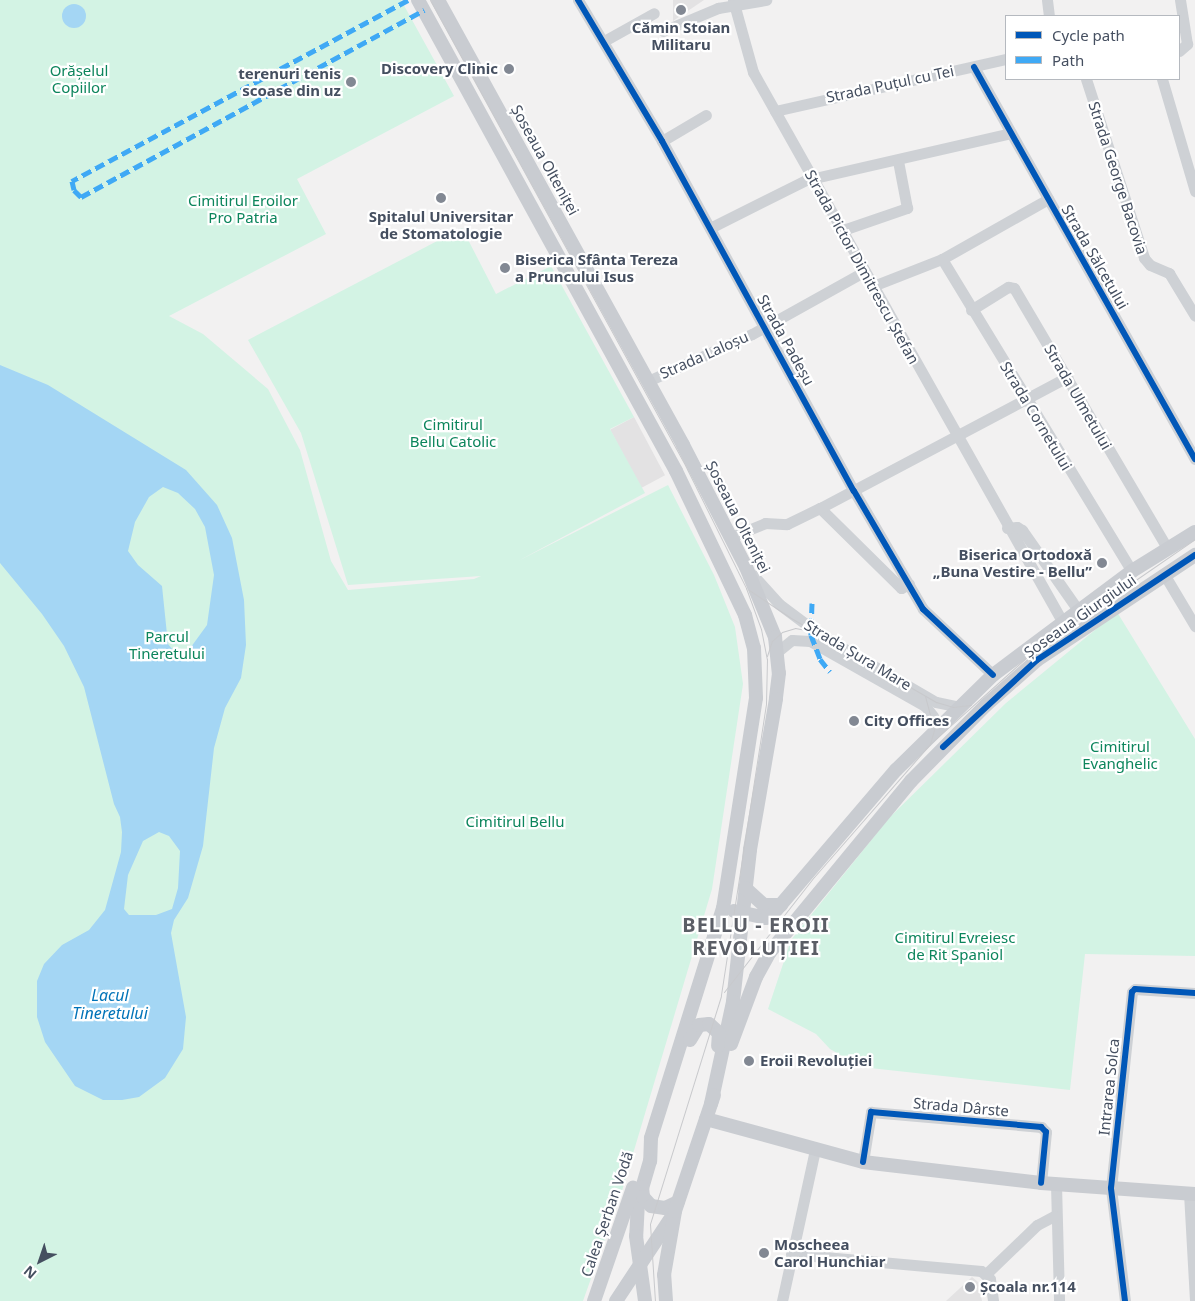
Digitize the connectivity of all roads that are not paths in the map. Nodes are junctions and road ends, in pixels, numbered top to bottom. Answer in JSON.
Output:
{"nodes":[{"id":1,"x":418,"y":0,"type":"edge"},
{"id":2,"x":438,"y":0,"type":"edge"},
{"id":3,"x":578,"y":0,"type":"edge"},
{"id":4,"x":766,"y":0,"type":"edge"},
{"id":5,"x":1047,"y":0,"type":"edge"},
{"id":6,"x":1180,"y":0,"type":"edge"},
{"id":7,"x":734,"y":4,"type":"edge"},
{"id":8,"x":654,"y":13,"type":"dead end"},
{"id":9,"x":1049,"y":15,"type":"edge"},
{"id":10,"x":663,"y":31,"type":"dead end"},
{"id":11,"x":604,"y":41,"type":"junction"},
{"id":12,"x":1180,"y":50,"type":"edge"},
{"id":13,"x":1005,"y":59,"type":"edge"},
{"id":14,"x":974,"y":66,"type":"junction"},
{"id":15,"x":1086,"y":80,"type":"edge"},
{"id":16,"x":1162,"y":80,"type":"edge"},
{"id":17,"x":775,"y":111,"type":"junction"},
{"id":18,"x":706,"y":115,"type":"dead end"},
{"id":19,"x":1011,"y":133,"type":"junction"},
{"id":20,"x":662,"y":141,"type":"junction"},
{"id":21,"x":898,"y":160,"type":"junction"},
{"id":22,"x":815,"y":179,"type":"junction"},
{"id":23,"x":1195,"y":192,"type":"edge"},
{"id":24,"x":1048,"y":199,"type":"junction"},
{"id":25,"x":710,"y":228,"type":"junction"},
{"id":26,"x":843,"y":230,"type":"junction"},
{"id":27,"x":942,"y":259,"type":"junction"},
{"id":28,"x":865,"y":271,"type":"junction"},
{"id":29,"x":873,"y":286,"type":"junction"},
{"id":30,"x":971,"y":310,"type":"junction"},
{"id":31,"x":1195,"y":316,"type":"edge"},
{"id":32,"x":765,"y":327,"type":"junction"},
{"id":33,"x":1067,"y":378,"type":"junction"},
{"id":34,"x":648,"y":381,"type":"junction"},
{"id":35,"x":1027,"y":400,"type":"junction"},
{"id":36,"x":957,"y":438,"type":"junction"},
{"id":37,"x":1195,"y":459,"type":"edge"},
{"id":38,"x":854,"y":491,"type":"junction"},
{"id":39,"x":820,"y":508,"type":"junction"},
{"id":40,"x":1007,"y":528,"type":"junction"},
{"id":41,"x":1195,"y":532,"type":"edge"},
{"id":42,"x":731,"y":537,"type":"junction"},
{"id":43,"x":1167,"y":548,"type":"junction"},
{"id":44,"x":1195,"y":555,"type":"edge"},
{"id":45,"x":746,"y":567,"type":"junction"},
{"id":46,"x":1132,"y":571,"type":"junction"},
{"id":47,"x":1164,"y":574,"type":"junction"},
{"id":48,"x":908,"y":584,"type":"junction"},
{"id":49,"x":1078,"y":610,"type":"junction"},
{"id":50,"x":1062,"y":621,"type":"junction"},
{"id":51,"x":1195,"y":626,"type":"edge"},
{"id":52,"x":777,"y":652,"type":"junction"},
{"id":53,"x":993,"y":675,"type":"junction"},
{"id":54,"x":925,"y":696,"type":"junction"},
{"id":55,"x":959,"y":707,"type":"junction"},
{"id":56,"x":934,"y":723,"type":"junction"},
{"id":57,"x":745,"y":888,"type":"junction"},
{"id":58,"x":781,"y":905,"type":"junction"},
{"id":59,"x":723,"y":908,"type":"junction"},
{"id":60,"x":741,"y":912,"type":"junction"},
{"id":61,"x":1195,"y":993,"type":"edge"},
{"id":62,"x":675,"y":1070,"type":"junction"},
{"id":63,"x":711,"y":1104,"type":"junction"},
{"id":64,"x":706,"y":1119,"type":"junction"},
{"id":65,"x":651,"y":1138,"type":"junction"},
{"id":66,"x":815,"y":1150,"type":"junction"},
{"id":67,"x":863,"y":1162,"type":"junction"},
{"id":68,"x":1041,"y":1183,"type":"junction"},
{"id":69,"x":1056,"y":1184,"type":"junction"},
{"id":70,"x":642,"y":1186,"type":"junction"},
{"id":71,"x":1111,"y":1188,"type":"junction"},
{"id":72,"x":1192,"y":1194,"type":"edge"},
{"id":73,"x":676,"y":1207,"type":"junction"},
{"id":74,"x":1054,"y":1216,"type":"junction"},
{"id":75,"x":791,"y":1254,"type":"junction"},
{"id":76,"x":641,"y":1264,"type":"junction"},
{"id":77,"x":986,"y":1274,"type":"junction"},
{"id":78,"x":1195,"y":1299,"type":"edge"},
{"id":79,"x":594,"y":1301,"type":"edge"},
{"id":80,"x":616,"y":1301,"type":"edge"},
{"id":81,"x":645,"y":1301,"type":"edge"},
{"id":82,"x":666,"y":1301,"type":"edge"},
{"id":83,"x":782,"y":1301,"type":"edge"},
{"id":84,"x":993,"y":1301,"type":"edge"},
{"id":85,"x":1059,"y":1301,"type":"edge"},
{"id":86,"x":1125,"y":1301,"type":"edge"}],
"edges":[{"from":1,"to":59,"type":"main road"},
{"from":2,"to":34,"type":"main road","name":"Șoseaua Olteniței"},
{"from":3,"to":11,"type":"street","name":"Strada Padeșu"},
{"from":4,"to":7,"type":"street"},
{"from":5,"to":9,"type":"street"},
{"from":6,"to":12,"type":"street"},
{"from":7,"to":10,"type":"street"},
{"from":7,"to":17,"type":"street","name":"Strada Pictor Dimitrescu Ștefan"},
{"from":8,"to":11,"type":"street"},
{"from":11,"to":20,"type":"street","name":"Strada Padeșu"},
{"from":13,"to":14,"type":"street","name":"Strada Puțul cu Tei"},
{"from":14,"to":17,"type":"street","name":"Strada Puțul cu Tei"},
{"from":14,"to":19,"type":"street","name":"Strada Sălcetului"},
{"from":15,"to":31,"type":"street","name":"Strada George Bacovia"},
{"from":16,"to":23,"type":"street"},
{"from":17,"to":22,"type":"street","name":"Strada Pictor Dimitrescu Ștefan"},
{"from":18,"to":20,"type":"street"},
{"from":19,"to":21,"type":"street"},
{"from":19,"to":24,"type":"street","name":"Strada Sălcetului"},
{"from":20,"to":25,"type":"street","name":"Strada Padeșu"},
{"from":21,"to":22,"type":"street"},
{"from":21,"to":26,"type":"street"},
{"from":22,"to":25,"type":"street"},
{"from":22,"to":26,"type":"street","name":"Strada Pictor Dimitrescu Ștefan"},
{"from":24,"to":27,"type":"street"},
{"from":24,"to":37,"type":"street","name":"Strada Sălcetului"},
{"from":25,"to":32,"type":"street","name":"Strada Padeșu"},
{"from":26,"to":28,"type":"street","name":"Strada Pictor Dimitrescu Ștefan"},
{"from":27,"to":29,"type":"street"},
{"from":27,"to":30,"type":"street","name":"Strada Cornetului"},
{"from":28,"to":29,"type":"street","name":"Strada Pictor Dimitrescu Ștefan"},
{"from":28,"to":32,"type":"street","name":"Strada Laloșu"},
{"from":29,"to":36,"type":"street","name":"Strada Pictor Dimitrescu Ștefan"},
{"from":30,"to":33,"type":"street","name":"Strada Ulmetului"},
{"from":30,"to":35,"type":"street","name":"Strada Cornetului"},
{"from":32,"to":34,"type":"street","name":"Strada Laloșu"},
{"from":32,"to":38,"type":"street","name":"Strada Padeșu"},
{"from":33,"to":35,"type":"street"},
{"from":33,"to":43,"type":"street","name":"Strada Ulmetului"},
{"from":34,"to":42,"type":"main road","name":"Șoseaua Olteniței"},
{"from":35,"to":36,"type":"street"},
{"from":35,"to":46,"type":"street","name":"Strada Cornetului"},
{"from":36,"to":38,"type":"street"},
{"from":36,"to":40,"type":"street","name":"Strada Pictor Dimitrescu Ștefan"},
{"from":38,"to":39,"type":"street"},
{"from":38,"to":48,"type":"street","name":"Strada Padeșu"},
{"from":39,"to":42,"type":"street"},
{"from":39,"to":48,"type":"street"},
{"from":40,"to":49,"type":"street"},
{"from":40,"to":50,"type":"street","name":"Strada Pictor Dimitrescu Ștefan"},
{"from":41,"to":43,"type":"main road","name":"Șoseaua Giurgiului"},
{"from":42,"to":45,"type":"main road","name":"Șoseaua Olteniței"},
{"from":43,"to":46,"type":"main road","name":"Șoseaua Giurgiului"},
{"from":44,"to":47,"type":"main road","name":"Șoseaua Giurgiului"},
{"from":45,"to":52,"type":"main road","name":"Șoseaua Olteniței"},
{"from":45,"to":54,"type":"street","name":"Strada Șura Mare"},
{"from":46,"to":49,"type":"main road","name":"Șoseaua Giurgiului"},
{"from":47,"to":51,"type":"street"},
{"from":47,"to":63,"type":"main road","name":"Șoseaua Giurgiului"},
{"from":48,"to":53,"type":"street","name":"Strada Padeșu"},
{"from":49,"to":50,"type":"main road","name":"Șoseaua Giurgiului"},
{"from":50,"to":53,"type":"main road","name":"Șoseaua Giurgiului"},
{"from":52,"to":56,"type":"street","name":"Strada Șura Mare"},
{"from":52,"to":57,"type":"main road","name":"Șoseaua Olteniței"},
{"from":53,"to":55,"type":"main road","name":"Șoseaua Giurgiului"},
{"from":54,"to":55,"type":"street","name":"Strada Șura Mare"},
{"from":54,"to":56,"type":"street"},
{"from":55,"to":56,"type":"main road","name":"Șoseaua Giurgiului"},
{"from":56,"to":58,"type":"main road","name":"Șoseaua Giurgiului"},
{"from":57,"to":58,"type":"main road"},
{"from":57,"to":60,"type":"main road","name":"Șoseaua Olteniței"},
{"from":58,"to":60,"type":"main road","name":"Șoseaua Giurgiului"},
{"from":59,"to":60,"type":"main road","name":"Șoseaua Giurgiului"},
{"from":59,"to":62,"type":"main road"},
{"from":60,"to":63,"type":"main road","name":"Șoseaua Olteniței"},
{"from":61,"to":71,"type":"street","name":"Intrarea Solca"},
{"from":62,"to":63,"type":"main road"},
{"from":62,"to":65,"type":"main road","name":"Calea Șerban Vodă"},
{"from":63,"to":64,"type":"main road"},
{"from":64,"to":66,"type":"main road"},
{"from":64,"to":73,"type":"main road"},
{"from":65,"to":70,"type":"main road"},
{"from":65,"to":79,"type":"main road","name":"Calea Șerban Vodă"},
{"from":66,"to":67,"type":"main road"},
{"from":66,"to":75,"type":"street"},
{"from":67,"to":68,"type":"main road"},
{"from":67,"to":68,"type":"street","name":"Strada Dârste"},
{"from":68,"to":69,"type":"main road"},
{"from":69,"to":71,"type":"main road"},
{"from":69,"to":74,"type":"street"},
{"from":70,"to":73,"type":"main road"},
{"from":70,"to":76,"type":"main road"},
{"from":71,"to":72,"type":"main road"},
{"from":71,"to":86,"type":"street","name":"Intrarea Solca"},
{"from":72,"to":78,"type":"street"},
{"from":73,"to":76,"type":"main road"},
{"from":73,"to":82,"type":"main road"},
{"from":74,"to":77,"type":"street"},
{"from":74,"to":85,"type":"street"},
{"from":75,"to":77,"type":"street"},
{"from":75,"to":83,"type":"street"},
{"from":76,"to":80,"type":"main road"},
{"from":76,"to":81,"type":"main road"},
{"from":77,"to":84,"type":"street"}]}
